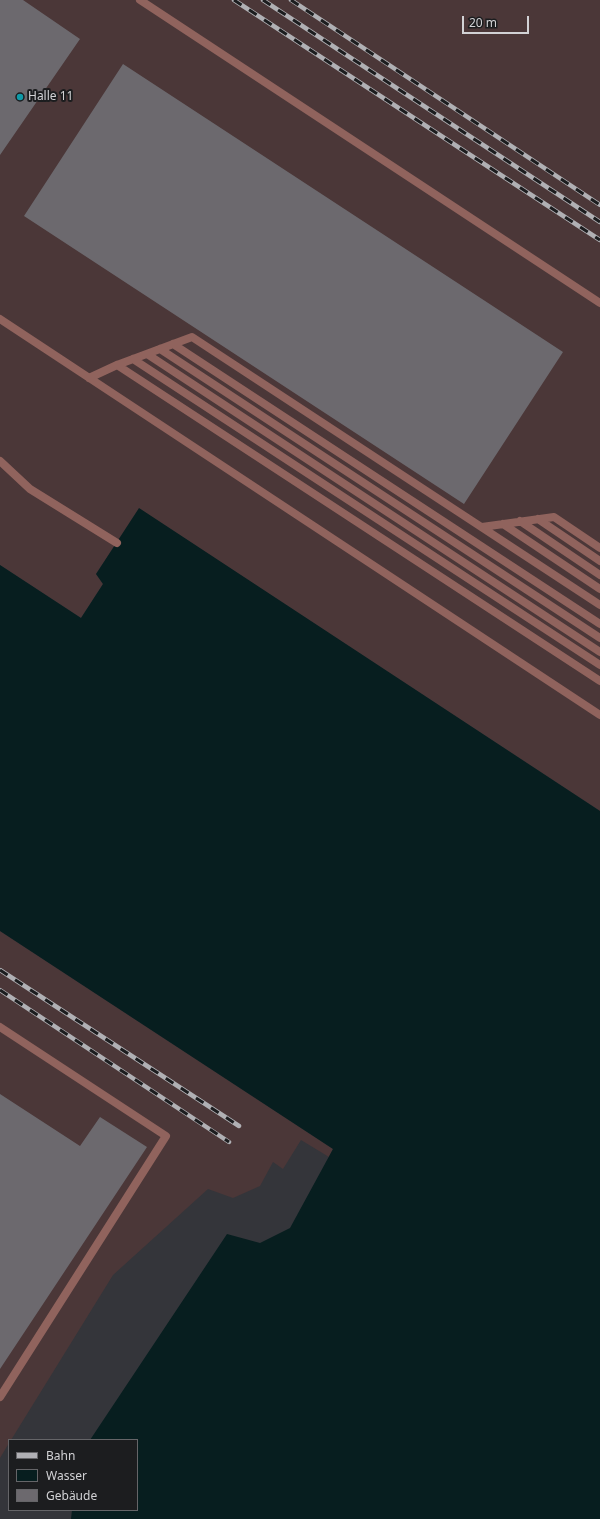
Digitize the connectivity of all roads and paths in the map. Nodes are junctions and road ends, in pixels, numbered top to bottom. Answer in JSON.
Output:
{"nodes":[{"id":1,"x":140,"y":0,"type":"edge"},
{"id":2,"x":600,"y":304,"type":"edge"},
{"id":3,"x":0,"y":320,"type":"edge"},
{"id":4,"x":173,"y":344,"type":"junction"},
{"id":5,"x":160,"y":349,"type":"junction"},
{"id":6,"x":147,"y":354,"type":"junction"},
{"id":7,"x":133,"y":359,"type":"junction"},
{"id":8,"x":117,"y":365,"type":"junction"},
{"id":9,"x":89,"y":378,"type":"junction"},
{"id":10,"x":0,"y":461,"type":"edge"},
{"id":11,"x":538,"y":519,"type":"junction"},
{"id":12,"x":520,"y":521,"type":"junction"},
{"id":13,"x":503,"y":524,"type":"junction"},
{"id":14,"x":482,"y":527,"type":"junction"},
{"id":15,"x":117,"y":543,"type":"dead end"},
{"id":16,"x":600,"y":548,"type":"edge"},
{"id":17,"x":600,"y":561,"type":"edge"},
{"id":18,"x":600,"y":575,"type":"edge"},
{"id":19,"x":600,"y":589,"type":"edge"},
{"id":20,"x":600,"y":605,"type":"edge"},
{"id":21,"x":600,"y":624,"type":"edge"},
{"id":22,"x":600,"y":638,"type":"edge"},
{"id":23,"x":600,"y":652,"type":"edge"},
{"id":24,"x":600,"y":665,"type":"edge"},
{"id":25,"x":600,"y":681,"type":"edge"},
{"id":26,"x":600,"y":715,"type":"edge"},
{"id":27,"x":0,"y":1027,"type":"edge"},
{"id":28,"x":0,"y":1397,"type":"edge"}],
"edges":[{"from":1,"to":2,"type":"lane"},
{"from":3,"to":9,"type":"lane"},
{"from":4,"to":5,"type":"lane"},
{"from":4,"to":14,"type":"lane"},
{"from":4,"to":21,"type":"lane"},
{"from":5,"to":6,"type":"lane"},
{"from":5,"to":22,"type":"lane"},
{"from":6,"to":7,"type":"lane"},
{"from":6,"to":23,"type":"lane"},
{"from":7,"to":8,"type":"lane"},
{"from":7,"to":24,"type":"lane"},
{"from":8,"to":9,"type":"lane"},
{"from":8,"to":25,"type":"lane"},
{"from":9,"to":26,"type":"lane"},
{"from":10,"to":15,"type":"lane"},
{"from":11,"to":12,"type":"lane"},
{"from":11,"to":16,"type":"lane"},
{"from":11,"to":17,"type":"lane"},
{"from":12,"to":13,"type":"lane"},
{"from":12,"to":18,"type":"lane"},
{"from":13,"to":14,"type":"lane"},
{"from":13,"to":19,"type":"lane"},
{"from":14,"to":20,"type":"lane"},
{"from":27,"to":28,"type":"lane"}]}
